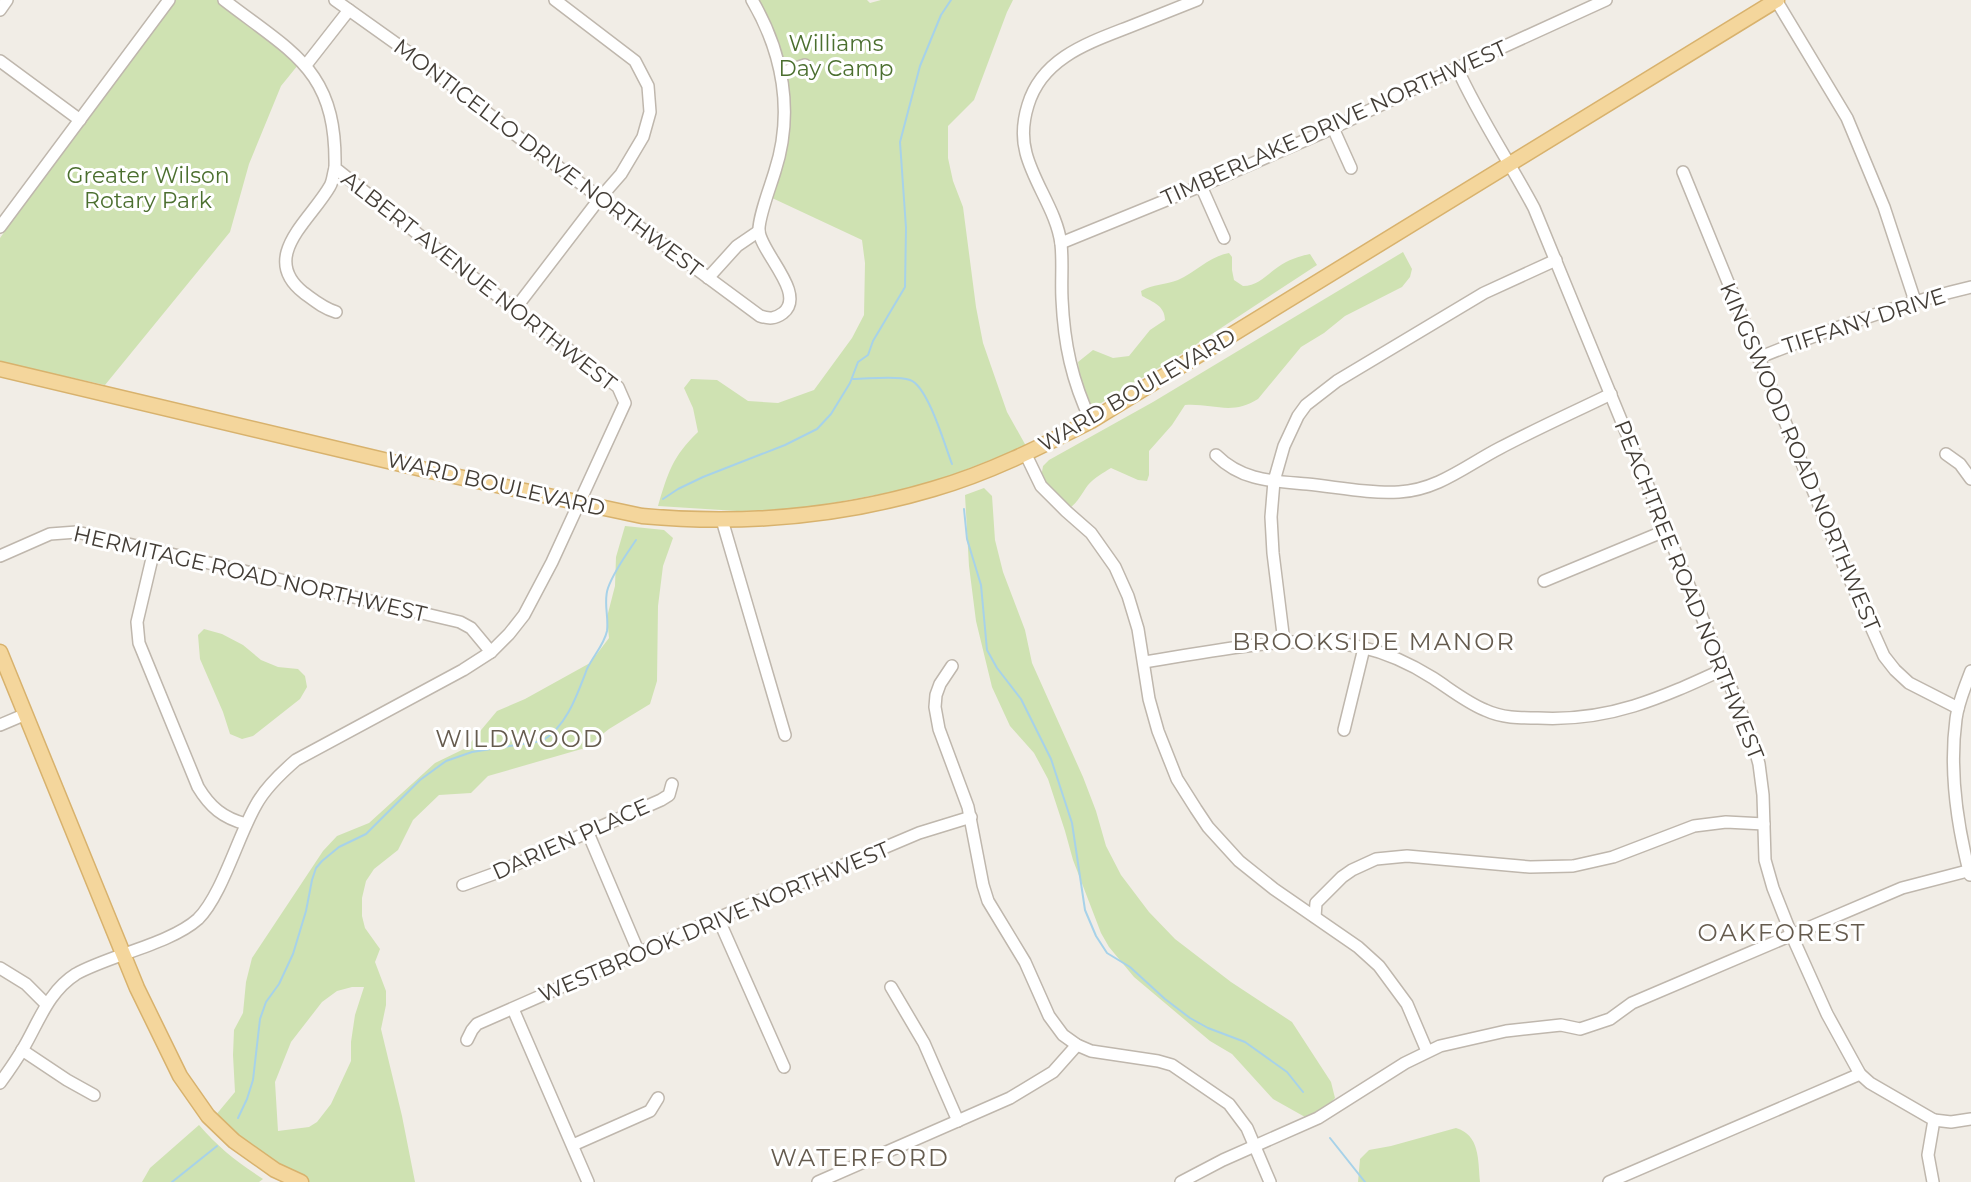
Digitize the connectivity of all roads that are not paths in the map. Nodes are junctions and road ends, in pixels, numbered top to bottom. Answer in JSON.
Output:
{"nodes":[{"id":1,"x":7,"y":0,"type":"edge"},
{"id":2,"x":169,"y":0,"type":"edge"},
{"id":3,"x":224,"y":0,"type":"edge"},
{"id":4,"x":335,"y":0,"type":"edge"},
{"id":5,"x":555,"y":0,"type":"edge"},
{"id":6,"x":752,"y":0,"type":"edge"},
{"id":7,"x":1197,"y":0,"type":"edge"},
{"id":8,"x":1606,"y":0,"type":"edge"},
{"id":9,"x":1776,"y":0,"type":"edge"},
{"id":10,"x":571,"y":4,"type":"edge"},
{"id":11,"x":1165,"y":6,"type":"edge"},
{"id":12,"x":0,"y":10,"type":"edge"},
{"id":13,"x":349,"y":10,"type":"junction"},
{"id":14,"x":0,"y":61,"type":"edge"},
{"id":15,"x":306,"y":65,"type":"junction"},
{"id":16,"x":805,"y":65,"type":"dead end"},
{"id":17,"x":1457,"y":68,"type":"junction"},
{"id":18,"x":781,"y":73,"type":"junction"},
{"id":19,"x":80,"y":120,"type":"junction"},
{"id":20,"x":1333,"y":128,"type":"junction"},
{"id":21,"x":1510,"y":163,"type":"junction"},
{"id":22,"x":335,"y":168,"type":"junction"},
{"id":23,"x":1351,"y":168,"type":"dead end"},
{"id":24,"x":1683,"y":172,"type":"dead end"},
{"id":25,"x":1201,"y":186,"type":"junction"},
{"id":26,"x":600,"y":198,"type":"junction"},
{"id":27,"x":0,"y":227,"type":"edge"},
{"id":28,"x":759,"y":231,"type":"junction"},
{"id":29,"x":1224,"y":238,"type":"dead end"},
{"id":30,"x":1061,"y":243,"type":"junction"},
{"id":31,"x":1556,"y":260,"type":"junction"},
{"id":32,"x":708,"y":278,"type":"junction"},
{"id":33,"x":1971,"y":287,"type":"edge"},
{"id":34,"x":1915,"y":301,"type":"junction"},
{"id":35,"x":515,"y":309,"type":"junction"},
{"id":36,"x":336,"y":312,"type":"dead end"},
{"id":37,"x":1758,"y":358,"type":"junction"},
{"id":38,"x":0,"y":369,"type":"edge"},
{"id":39,"x":1611,"y":394,"type":"junction"},
{"id":40,"x":1091,"y":421,"type":"junction"},
{"id":41,"x":1946,"y":454,"type":"dead end"},
{"id":42,"x":1026,"y":455,"type":"junction"},
{"id":43,"x":1216,"y":455,"type":"dead end"},
{"id":44,"x":1971,"y":479,"type":"edge"},
{"id":45,"x":1274,"y":481,"type":"junction"},
{"id":46,"x":578,"y":503,"type":"junction"},
{"id":47,"x":722,"y":520,"type":"junction"},
{"id":48,"x":1667,"y":530,"type":"junction"},
{"id":49,"x":154,"y":550,"type":"junction"},
{"id":50,"x":0,"y":556,"type":"edge"},
{"id":51,"x":1544,"y":581,"type":"dead end"},
{"id":52,"x":1284,"y":642,"type":"junction"},
{"id":53,"x":1364,"y":648,"type":"junction"},
{"id":54,"x":0,"y":652,"type":"edge"},
{"id":55,"x":491,"y":652,"type":"junction"},
{"id":56,"x":1144,"y":662,"type":"junction"},
{"id":57,"x":952,"y":666,"type":"dead end"},
{"id":58,"x":1724,"y":669,"type":"junction"},
{"id":59,"x":1971,"y":671,"type":"edge"},
{"id":60,"x":1958,"y":708,"type":"junction"},
{"id":61,"x":26,"y":714,"type":"junction"},
{"id":62,"x":0,"y":725,"type":"edge"},
{"id":63,"x":1344,"y":730,"type":"dead end"},
{"id":64,"x":785,"y":735,"type":"dead end"},
{"id":65,"x":672,"y":784,"type":"dead end"},
{"id":66,"x":971,"y":817,"type":"junction"},
{"id":67,"x":246,"y":824,"type":"junction"},
{"id":68,"x":1764,"y":824,"type":"junction"},
{"id":69,"x":588,"y":833,"type":"junction"},
{"id":70,"x":1970,"y":873,"type":"edge"},
{"id":71,"x":463,"y":885,"type":"dead end"},
{"id":72,"x":1315,"y":917,"type":"junction"},
{"id":73,"x":718,"y":918,"type":"junction"},
{"id":74,"x":1792,"y":936,"type":"junction"},
{"id":75,"x":639,"y":953,"type":"junction"},
{"id":76,"x":123,"y":954,"type":"junction"},
{"id":77,"x":0,"y":968,"type":"edge"},
{"id":78,"x":891,"y":987,"type":"dead end"},
{"id":79,"x":46,"y":1004,"type":"junction"},
{"id":80,"x":513,"y":1009,"type":"junction"},
{"id":81,"x":467,"y":1040,"type":"dead end"},
{"id":82,"x":1077,"y":1045,"type":"junction"},
{"id":83,"x":22,"y":1050,"type":"junction"},
{"id":84,"x":1427,"y":1051,"type":"junction"},
{"id":85,"x":784,"y":1067,"type":"dead end"},
{"id":86,"x":1860,"y":1074,"type":"junction"},
{"id":87,"x":0,"y":1083,"type":"edge"},
{"id":88,"x":94,"y":1095,"type":"dead end"},
{"id":89,"x":658,"y":1098,"type":"dead end"},
{"id":90,"x":1971,"y":1119,"type":"edge"},
{"id":91,"x":1934,"y":1120,"type":"junction"},
{"id":92,"x":958,"y":1121,"type":"junction"},
{"id":93,"x":573,"y":1145,"type":"junction"},
{"id":94,"x":1255,"y":1146,"type":"junction"},
{"id":95,"x":301,"y":1182,"type":"edge"},
{"id":96,"x":588,"y":1182,"type":"edge"},
{"id":97,"x":818,"y":1182,"type":"edge"},
{"id":98,"x":1181,"y":1182,"type":"edge"},
{"id":99,"x":1270,"y":1182,"type":"edge"},
{"id":100,"x":1609,"y":1182,"type":"edge"},
{"id":101,"x":1933,"y":1182,"type":"edge"}],
"edges":[{"from":1,"to":12,"type":"street"},
{"from":2,"to":19,"type":"street"},
{"from":3,"to":15,"type":"street","name":"ALBERT AVENUE NORTHWEST"},
{"from":4,"to":13,"type":"street","name":"MONTICELLO DRIVE NORTHWEST"},
{"from":5,"to":10,"type":"street"},
{"from":6,"to":18,"type":"street"},
{"from":7,"to":11,"type":"street"},
{"from":8,"to":17,"type":"street","name":"TIMBERLAKE DRIVE NORTHWEST"},
{"from":9,"to":21,"type":"main road","name":"WARD BOULEVARD"},
{"from":9,"to":34,"type":"street"},
{"from":10,"to":26,"type":"street"},
{"from":11,"to":30,"type":"street"},
{"from":13,"to":15,"type":"street"},
{"from":13,"to":26,"type":"street","name":"MONTICELLO DRIVE NORTHWEST"},
{"from":14,"to":19,"type":"street"},
{"from":15,"to":22,"type":"street","name":"ALBERT AVENUE NORTHWEST"},
{"from":16,"to":18,"type":"street"},
{"from":17,"to":20,"type":"street","name":"TIMBERLAKE DRIVE NORTHWEST"},
{"from":17,"to":21,"type":"street","name":"PEACHTREE ROAD NORTHWEST"},
{"from":18,"to":28,"type":"street"},
{"from":19,"to":27,"type":"street"},
{"from":20,"to":23,"type":"street"},
{"from":20,"to":25,"type":"street","name":"TIMBERLAKE DRIVE NORTHWEST"},
{"from":21,"to":31,"type":"street","name":"PEACHTREE ROAD NORTHWEST"},
{"from":21,"to":40,"type":"main road","name":"WARD BOULEVARD"},
{"from":22,"to":35,"type":"street","name":"ALBERT AVENUE NORTHWEST"},
{"from":22,"to":36,"type":"street"},
{"from":24,"to":37,"type":"street","name":"KINGSWOOD ROAD NORTHWEST"},
{"from":25,"to":29,"type":"street"},
{"from":25,"to":30,"type":"street","name":"TIMBERLAKE DRIVE NORTHWEST"},
{"from":26,"to":32,"type":"street","name":"MONTICELLO DRIVE NORTHWEST"},
{"from":26,"to":35,"type":"street"},
{"from":28,"to":32,"type":"street"},
{"from":28,"to":32,"type":"street","name":"MONTICELLO DRIVE NORTHWEST"},
{"from":30,"to":40,"type":"street"},
{"from":31,"to":39,"type":"street","name":"PEACHTREE ROAD NORTHWEST"},
{"from":31,"to":45,"type":"street"},
{"from":33,"to":34,"type":"street","name":"TIFFANY DRIVE"},
{"from":34,"to":37,"type":"street","name":"TIFFANY DRIVE"},
{"from":35,"to":46,"type":"street","name":"ALBERT AVENUE NORTHWEST"},
{"from":37,"to":60,"type":"street","name":"KINGSWOOD ROAD NORTHWEST"},
{"from":38,"to":46,"type":"main road","name":"WARD BOULEVARD"},
{"from":39,"to":45,"type":"street"},
{"from":39,"to":48,"type":"street","name":"PEACHTREE ROAD NORTHWEST"},
{"from":40,"to":42,"type":"main road","name":"WARD BOULEVARD"},
{"from":41,"to":44,"type":"street"},
{"from":42,"to":47,"type":"main road","name":"WARD BOULEVARD"},
{"from":42,"to":56,"type":"street"},
{"from":43,"to":45,"type":"street"},
{"from":45,"to":52,"type":"street"},
{"from":46,"to":47,"type":"main road","name":"WARD BOULEVARD"},
{"from":46,"to":55,"type":"street","name":"ALBERT AVENUE NORTHWEST"},
{"from":47,"to":64,"type":"street"},
{"from":48,"to":51,"type":"street"},
{"from":48,"to":58,"type":"street","name":"PEACHTREE ROAD NORTHWEST"},
{"from":49,"to":50,"type":"street","name":"HERMITAGE ROAD NORTHWEST"},
{"from":49,"to":55,"type":"street","name":"HERMITAGE ROAD NORTHWEST"},
{"from":49,"to":67,"type":"street"},
{"from":52,"to":53,"type":"street"},
{"from":52,"to":56,"type":"street"},
{"from":53,"to":58,"type":"street"},
{"from":53,"to":63,"type":"street"},
{"from":54,"to":61,"type":"main road"},
{"from":55,"to":67,"type":"street","name":"ALBERT AVENUE NORTHWEST"},
{"from":56,"to":72,"type":"street"},
{"from":57,"to":66,"type":"street"},
{"from":58,"to":68,"type":"street","name":"PEACHTREE ROAD NORTHWEST"},
{"from":59,"to":60,"type":"street"},
{"from":60,"to":70,"type":"street"},
{"from":61,"to":62,"type":"street"},
{"from":61,"to":76,"type":"main road"},
{"from":65,"to":69,"type":"street","name":"DARIEN PLACE"},
{"from":66,"to":73,"type":"street","name":"WESTBROOK DRIVE NORTHWEST"},
{"from":66,"to":82,"type":"street"},
{"from":67,"to":76,"type":"street","name":"ALBERT AVENUE NORTHWEST"},
{"from":68,"to":72,"type":"street"},
{"from":68,"to":74,"type":"street","name":"PEACHTREE ROAD NORTHWEST"},
{"from":69,"to":71,"type":"street","name":"DARIEN PLACE"},
{"from":69,"to":75,"type":"street"},
{"from":70,"to":74,"type":"street"},
{"from":72,"to":84,"type":"street"},
{"from":73,"to":75,"type":"street","name":"WESTBROOK DRIVE NORTHWEST"},
{"from":73,"to":85,"type":"street"},
{"from":74,"to":84,"type":"street"},
{"from":74,"to":86,"type":"street","name":"PEACHTREE ROAD NORTHWEST"},
{"from":75,"to":80,"type":"street","name":"WESTBROOK DRIVE NORTHWEST"},
{"from":76,"to":79,"type":"street","name":"ALBERT AVENUE NORTHWEST"},
{"from":76,"to":95,"type":"main road"},
{"from":77,"to":79,"type":"street"},
{"from":78,"to":92,"type":"street"},
{"from":79,"to":83,"type":"street","name":"ALBERT AVENUE NORTHWEST"},
{"from":80,"to":81,"type":"street","name":"WESTBROOK DRIVE NORTHWEST"},
{"from":80,"to":93,"type":"street"},
{"from":82,"to":92,"type":"street"},
{"from":82,"to":94,"type":"street"},
{"from":83,"to":87,"type":"street","name":"ALBERT AVENUE NORTHWEST"},
{"from":83,"to":88,"type":"street"},
{"from":84,"to":94,"type":"street"},
{"from":86,"to":91,"type":"street","name":"PEACHTREE ROAD NORTHWEST"},
{"from":86,"to":100,"type":"street"},
{"from":89,"to":93,"type":"street"},
{"from":90,"to":91,"type":"street"},
{"from":91,"to":101,"type":"street"},
{"from":92,"to":97,"type":"street"},
{"from":93,"to":96,"type":"street"},
{"from":94,"to":98,"type":"street"},
{"from":94,"to":99,"type":"street"}]}
